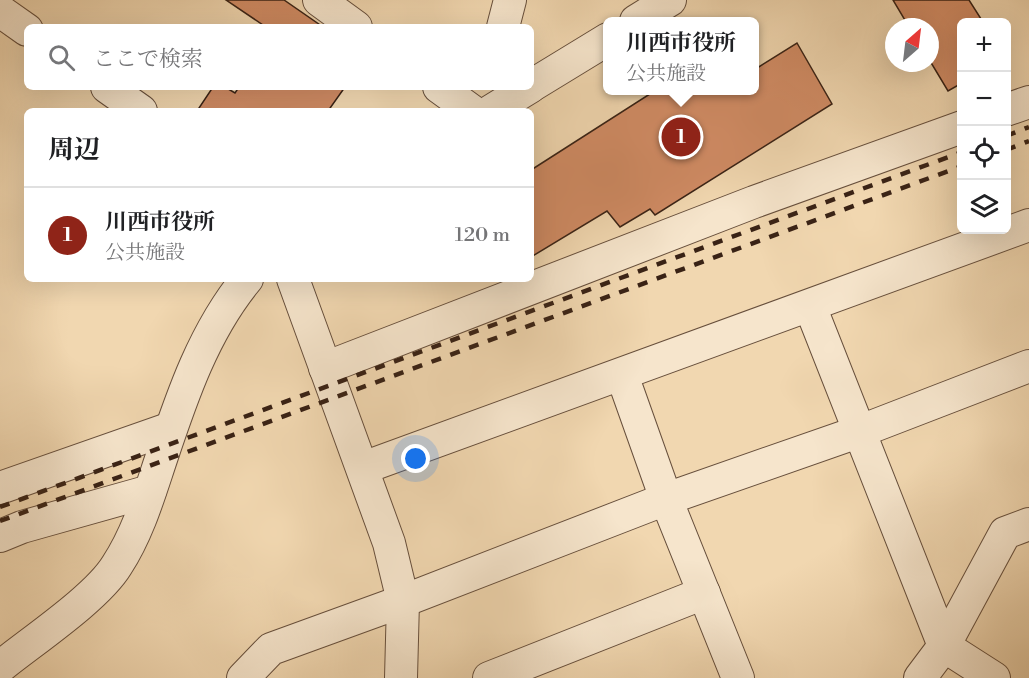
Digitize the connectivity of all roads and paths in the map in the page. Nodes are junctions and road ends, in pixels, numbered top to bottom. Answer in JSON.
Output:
{"nodes":[{"id":1,"x":319,"y":0,"type":"edge"},
{"id":2,"x":510,"y":0,"type":"edge"},
{"id":3,"x":670,"y":0,"type":"edge"},
{"id":4,"x":0,"y":11,"type":"edge"},
{"id":5,"x":642,"y":17,"type":"edge"},
{"id":6,"x":352,"y":24,"type":"edge"},
{"id":7,"x":504,"y":24,"type":"edge"},
{"id":8,"x":24,"y":28,"type":"edge"},
{"id":9,"x":603,"y":42,"type":"edge"},
{"id":10,"x":534,"y":85,"type":"edge"},
{"id":11,"x":111,"y":90,"type":"edge"},
{"id":12,"x":443,"y":90,"type":"edge"},
{"id":13,"x":486,"y":90,"type":"edge"},
{"id":14,"x":526,"y":90,"type":"edge"},
{"id":15,"x":1029,"y":102,"type":"edge"},
{"id":16,"x":137,"y":108,"type":"edge"},
{"id":17,"x":468,"y":108,"type":"edge"},
{"id":18,"x":483,"y":108,"type":"edge"},
{"id":19,"x":496,"y":108,"type":"edge"},
{"id":20,"x":1011,"y":108,"type":"edge"},
{"id":21,"x":957,"y":129,"type":"edge"},
{"id":22,"x":1029,"y":225,"type":"edge"},
{"id":23,"x":245,"y":282,"type":"edge"},
{"id":24,"x":294,"y":282,"type":"edge"},
{"id":25,"x":810,"y":306,"type":"junction"},
{"id":26,"x":1029,"y":366,"type":"edge"},
{"id":27,"x":325,"y":368,"type":"junction"},
{"id":28,"x":622,"y":375,"type":"junction"},
{"id":29,"x":171,"y":428,"type":"junction"},
{"id":30,"x":858,"y":432,"type":"junction"},
{"id":31,"x":363,"y":468,"type":"junction"},
{"id":32,"x":0,"y":488,"type":"edge"},
{"id":33,"x":150,"y":491,"type":"junction"},
{"id":34,"x":666,"y":499,"type":"junction"},
{"id":35,"x":1029,"y":524,"type":"edge"},
{"id":36,"x":0,"y":536,"type":"edge"},
{"id":37,"x":704,"y":593,"type":"junction"},
{"id":38,"x":403,"y":601,"type":"junction"},
{"id":39,"x":944,"y":646,"type":"junction"},
{"id":40,"x":0,"y":667,"type":"edge"},
{"id":41,"x":243,"y":678,"type":"edge"},
{"id":42,"x":401,"y":678,"type":"edge"},
{"id":43,"x":489,"y":678,"type":"edge"},
{"id":44,"x":738,"y":678,"type":"edge"},
{"id":45,"x":920,"y":678,"type":"edge"},
{"id":46,"x":994,"y":678,"type":"edge"}],
"edges":[{"from":1,"to":6,"type":"street"},
{"from":2,"to":7,"type":"street"},
{"from":3,"to":5,"type":"street"},
{"from":4,"to":8,"type":"street"},
{"from":9,"to":10,"type":"street"},
{"from":11,"to":16,"type":"street"},
{"from":12,"to":17,"type":"street"},
{"from":13,"to":18,"type":"street"},
{"from":14,"to":19,"type":"street"},
{"from":15,"to":20,"type":"street"},
{"from":21,"to":27,"type":"street"},
{"from":22,"to":25,"type":"street"},
{"from":23,"to":29,"type":"street"},
{"from":24,"to":27,"type":"street"},
{"from":25,"to":28,"type":"street"},
{"from":25,"to":30,"type":"street"},
{"from":26,"to":30,"type":"street"},
{"from":27,"to":31,"type":"street"},
{"from":28,"to":31,"type":"street"},
{"from":28,"to":34,"type":"street"},
{"from":29,"to":32,"type":"street"},
{"from":29,"to":33,"type":"street"},
{"from":30,"to":34,"type":"street"},
{"from":30,"to":39,"type":"street"},
{"from":31,"to":38,"type":"street"},
{"from":33,"to":36,"type":"street"},
{"from":33,"to":40,"type":"street"},
{"from":34,"to":37,"type":"street"},
{"from":34,"to":38,"type":"street"},
{"from":35,"to":39,"type":"street"},
{"from":37,"to":43,"type":"street"},
{"from":37,"to":44,"type":"street"},
{"from":38,"to":41,"type":"street"},
{"from":38,"to":42,"type":"street"},
{"from":39,"to":45,"type":"street"},
{"from":39,"to":46,"type":"street"}]}
